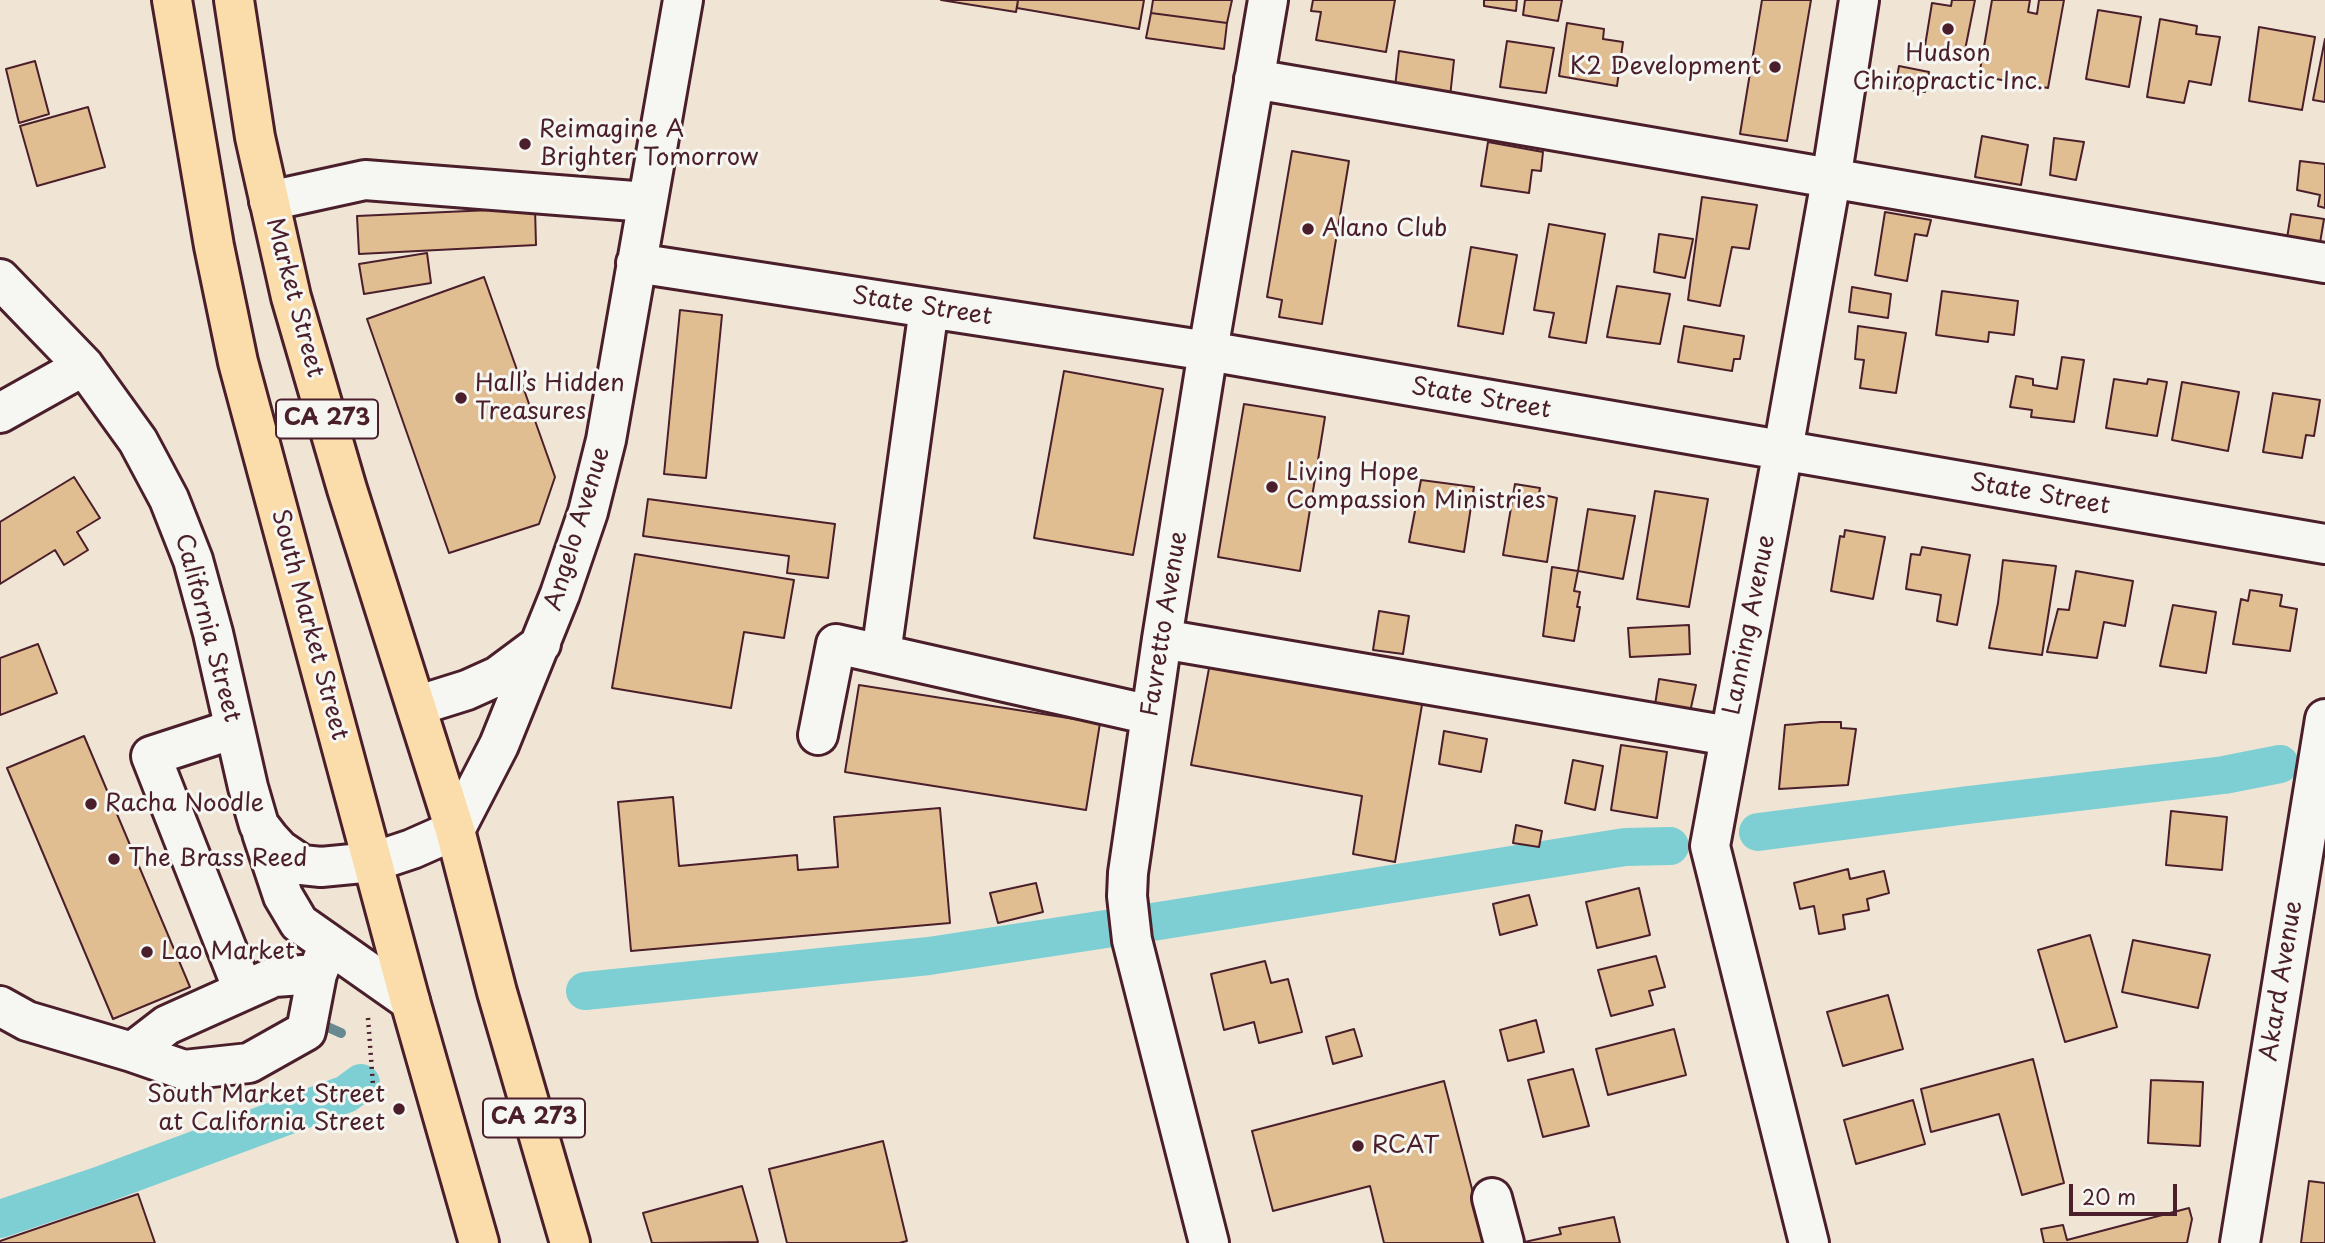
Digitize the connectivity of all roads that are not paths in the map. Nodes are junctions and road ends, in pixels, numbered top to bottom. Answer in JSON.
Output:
{"nodes":[{"id":1,"x":172,"y":0,"type":"edge"},
{"id":2,"x":234,"y":0,"type":"edge"},
{"id":3,"x":683,"y":0,"type":"edge"},
{"id":4,"x":1268,"y":0,"type":"edge"},
{"id":5,"x":1859,"y":0,"type":"edge"},
{"id":6,"x":1254,"y":79,"type":"junction"},
{"id":7,"x":1831,"y":180,"type":"junction"},
{"id":8,"x":269,"y":201,"type":"junction"},
{"id":9,"x":647,"y":202,"type":"junction"},
{"id":10,"x":636,"y":262,"type":"junction"},
{"id":11,"x":2325,"y":263,"type":"edge"},
{"id":12,"x":0,"y":279,"type":"edge"},
{"id":13,"x":929,"y":308,"type":"junction"},
{"id":14,"x":1208,"y":351,"type":"junction"},
{"id":15,"x":84,"y":366,"type":"junction"},
{"id":16,"x":0,"y":413,"type":"edge"},
{"id":17,"x":1783,"y":450,"type":"junction"},
{"id":18,"x":2325,"y":544,"type":"edge"},
{"id":19,"x":1162,"y":639,"type":"junction"},
{"id":20,"x":541,"y":644,"type":"junction"},
{"id":21,"x":881,"y":654,"type":"junction"},
{"id":22,"x":416,"y":706,"type":"junction"},
{"id":23,"x":1151,"y":715,"type":"junction"},
{"id":24,"x":2325,"y":719,"type":"edge"},
{"id":25,"x":234,"y":729,"type":"junction"},
{"id":26,"x":818,"y":735,"type":"dead end"},
{"id":27,"x":1729,"y":736,"type":"junction"},
{"id":28,"x":259,"y":825,"type":"junction"},
{"id":29,"x":455,"y":830,"type":"junction"},
{"id":30,"x":373,"y":862,"type":"junction"},
{"id":31,"x":323,"y":959,"type":"junction"},
{"id":32,"x":243,"y":990,"type":"junction"},
{"id":33,"x":410,"y":1001,"type":"junction"},
{"id":34,"x":9,"y":1021,"type":"edge"},
{"id":35,"x":132,"y":1052,"type":"junction"},
{"id":36,"x":1492,"y":1198,"type":"dead end"},
{"id":37,"x":479,"y":1243,"type":"edge"},
{"id":38,"x":570,"y":1243,"type":"edge"},
{"id":39,"x":1209,"y":1243,"type":"edge"},
{"id":40,"x":1504,"y":1243,"type":"edge"},
{"id":41,"x":1809,"y":1243,"type":"edge"},
{"id":42,"x":2239,"y":1243,"type":"edge"}],
"edges":[{"from":1,"to":30,"type":"main road","name":"South Market Street","number":"CA 273"},
{"from":2,"to":8,"type":"main road","name":"Market Street","number":"CA 273"},
{"from":3,"to":9,"type":"street","name":"Angelo Avenue"},
{"from":4,"to":6,"type":"street","name":"Favretto Avenue"},
{"from":5,"to":7,"type":"street","name":"Lanning Avenue"},
{"from":6,"to":7,"type":"street"},
{"from":6,"to":14,"type":"street","name":"Favretto Avenue"},
{"from":7,"to":11,"type":"street"},
{"from":7,"to":17,"type":"street","name":"Lanning Avenue"},
{"from":8,"to":9,"type":"street"},
{"from":8,"to":22,"type":"main road","name":"Market Street","number":"CA 273"},
{"from":9,"to":10,"type":"street","name":"Angelo Avenue"},
{"from":10,"to":13,"type":"street","name":"State Street"},
{"from":10,"to":20,"type":"street","name":"Angelo Avenue"},
{"from":12,"to":15,"type":"street","name":"California Street"},
{"from":13,"to":14,"type":"street","name":"State Street"},
{"from":13,"to":21,"type":"street"},
{"from":14,"to":17,"type":"street","name":"State Street"},
{"from":14,"to":19,"type":"street","name":"Favretto Avenue"},
{"from":15,"to":16,"type":"street"},
{"from":15,"to":25,"type":"street","name":"California Street"},
{"from":17,"to":18,"type":"street","name":"State Street"},
{"from":17,"to":27,"type":"street","name":"Lanning Avenue"},
{"from":19,"to":23,"type":"street","name":"Favretto Avenue"},
{"from":19,"to":27,"type":"street"},
{"from":20,"to":22,"type":"street"},
{"from":20,"to":29,"type":"street","name":"Angelo Avenue"},
{"from":21,"to":23,"type":"street"},
{"from":21,"to":26,"type":"street"},
{"from":22,"to":29,"type":"main road","name":"Market Street","number":"CA 273"},
{"from":23,"to":39,"type":"street","name":"Favretto Avenue"},
{"from":24,"to":42,"type":"street","name":"Akard Avenue"},
{"from":25,"to":28,"type":"street","name":"California Street"},
{"from":25,"to":32,"type":"street"},
{"from":27,"to":41,"type":"street","name":"Lanning Avenue"},
{"from":28,"to":30,"type":"street","name":"California Street"},
{"from":28,"to":31,"type":"street","name":"California Street"},
{"from":29,"to":30,"type":"street"},
{"from":29,"to":38,"type":"main road","number":"CA 273"},
{"from":30,"to":33,"type":"main road","name":"South Market Street","number":"CA 273"},
{"from":31,"to":32,"type":"street"},
{"from":31,"to":33,"type":"street","name":"California Street"},
{"from":31,"to":35,"type":"street"},
{"from":32,"to":35,"type":"street"},
{"from":33,"to":37,"type":"main road","name":"South Market Street","number":"CA 273"},
{"from":34,"to":35,"type":"street"},
{"from":36,"to":40,"type":"street"}]}
